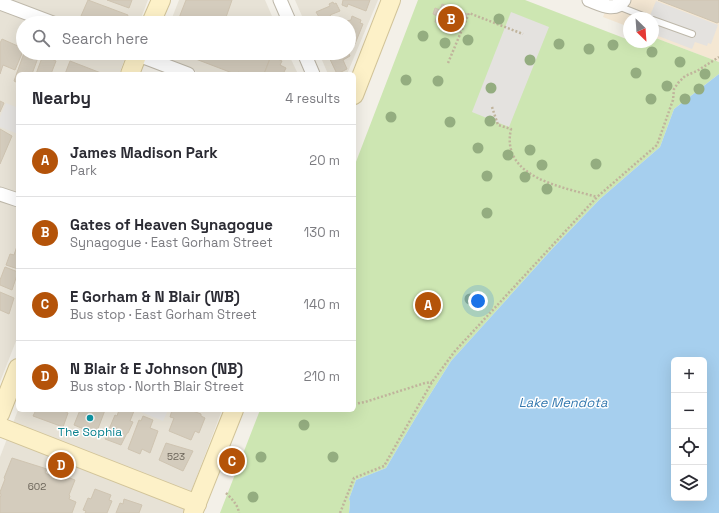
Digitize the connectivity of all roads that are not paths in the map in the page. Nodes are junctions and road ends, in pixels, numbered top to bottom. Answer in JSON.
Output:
{"nodes":[{"id":1,"x":161,"y":0,"type":"edge"},
{"id":2,"x":280,"y":0,"type":"edge"},
{"id":3,"x":391,"y":0,"type":"edge"},
{"id":4,"x":589,"y":0,"type":"edge"},
{"id":5,"x":0,"y":3,"type":"edge"},
{"id":6,"x":616,"y":4,"type":"edge"},
{"id":7,"x":634,"y":12,"type":"edge"},
{"id":8,"x":35,"y":16,"type":"edge"},
{"id":9,"x":154,"y":16,"type":"edge"},
{"id":10,"x":287,"y":16,"type":"edge"},
{"id":11,"x":659,"y":22,"type":"edge"},
{"id":12,"x":692,"y":34,"type":"dead end"},
{"id":13,"x":134,"y":60,"type":"edge"},
{"id":14,"x":152,"y":60,"type":"edge"},
{"id":15,"x":307,"y":60,"type":"edge"},
{"id":16,"x":131,"y":72,"type":"edge"},
{"id":17,"x":183,"y":72,"type":"edge"},
{"id":18,"x":312,"y":72,"type":"edge"},
{"id":19,"x":356,"y":90,"type":"edge"},
{"id":20,"x":0,"y":194,"type":"edge"},
{"id":21,"x":16,"y":199,"type":"edge"},
{"id":22,"x":16,"y":373,"type":"edge"},
{"id":23,"x":233,"y":412,"type":"edge"},
{"id":24,"x":0,"y":414,"type":"edge"},
{"id":25,"x":0,"y":427,"type":"edge"},
{"id":26,"x":195,"y":509,"type":"edge"}],
"edges":[{"from":1,"to":9,"type":"main road"},
{"from":2,"to":10,"type":"street"},
{"from":3,"to":19,"type":"main road"},
{"from":4,"to":6,"type":"street"},
{"from":5,"to":8,"type":"street"},
{"from":6,"to":7,"type":"lane"},
{"from":11,"to":12,"type":"lane"},
{"from":13,"to":16,"type":"main road"},
{"from":14,"to":17,"type":"street"},
{"from":15,"to":18,"type":"street"},
{"from":20,"to":21,"type":"street"},
{"from":22,"to":24,"type":"main road"},
{"from":23,"to":26,"type":"main road"},
{"from":25,"to":26,"type":"main road"}]}
